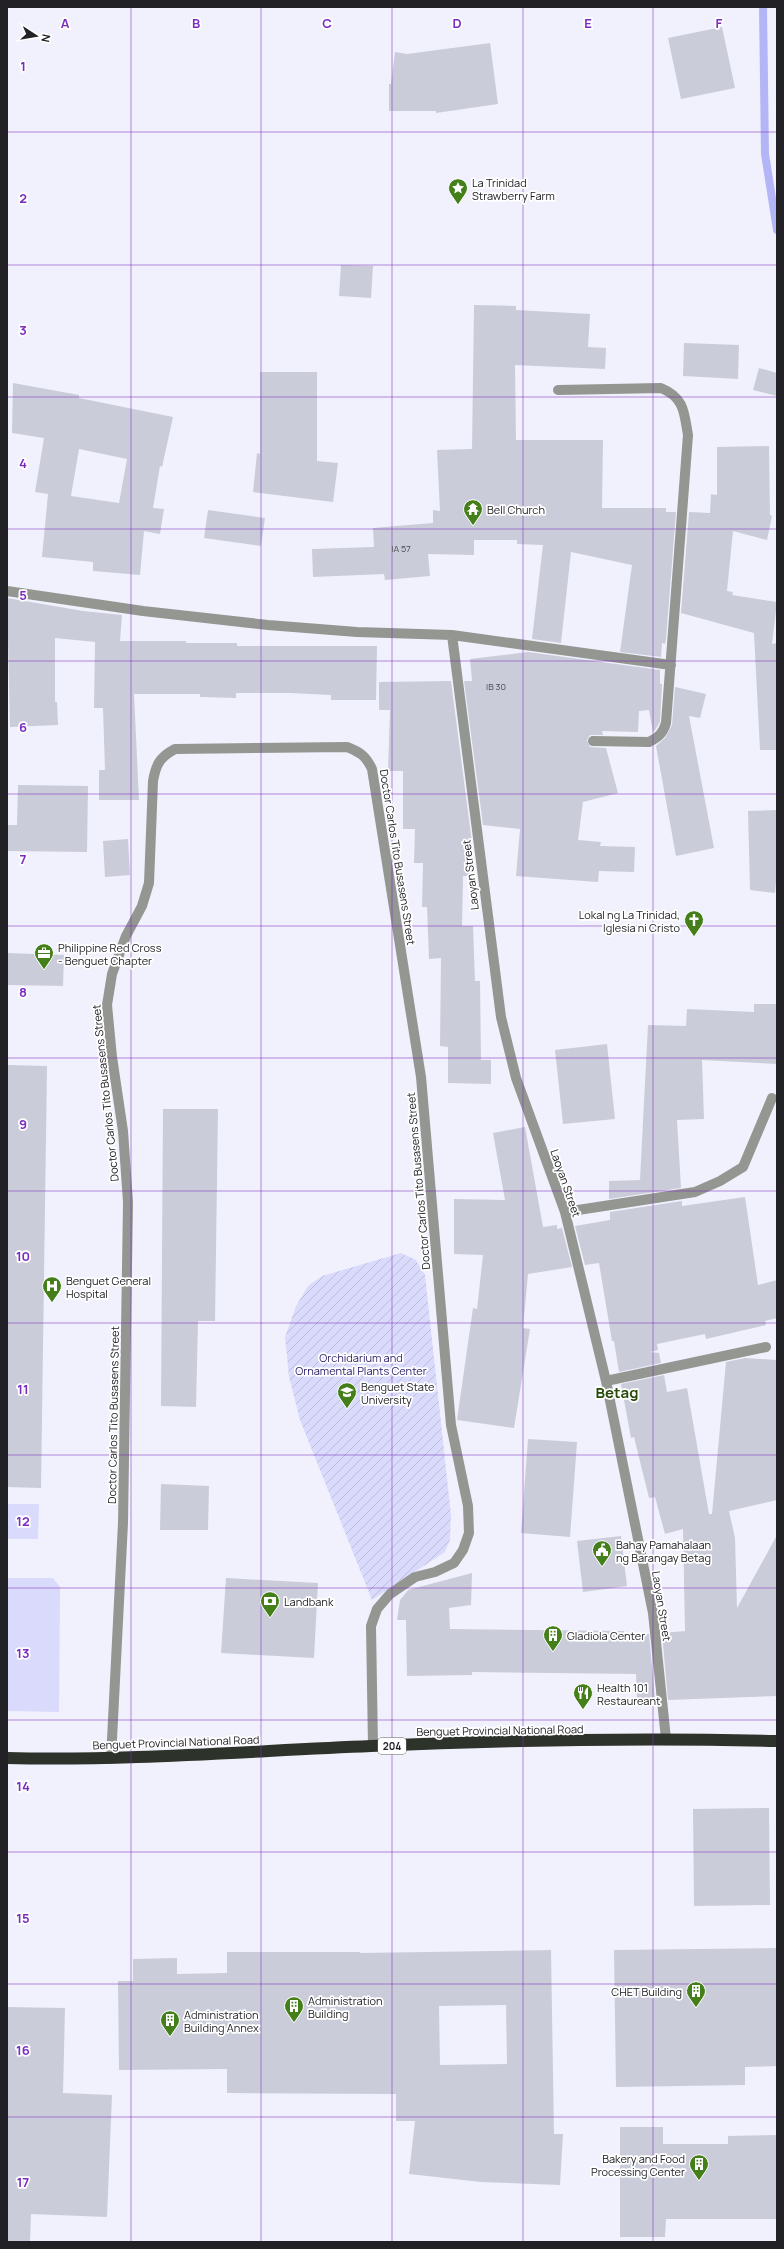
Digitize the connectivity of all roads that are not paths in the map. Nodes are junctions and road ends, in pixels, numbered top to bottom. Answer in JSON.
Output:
{"nodes":[{"id":1,"x":558,"y":390,"type":"dead end"},
{"id":2,"x":7,"y":591,"type":"edge"},
{"id":3,"x":452,"y":635,"type":"junction"},
{"id":4,"x":671,"y":664,"type":"junction"},
{"id":5,"x":593,"y":741,"type":"dead end"},
{"id":6,"x":772,"y":1098,"type":"dead end"},
{"id":7,"x":565,"y":1212,"type":"junction"},
{"id":8,"x":766,"y":1348,"type":"dead end"},
{"id":9,"x":606,"y":1381,"type":"junction"},
{"id":10,"x":666,"y":1739,"type":"junction"},
{"id":11,"x":777,"y":1741,"type":"edge"},
{"id":12,"x":373,"y":1746,"type":"junction"},
{"id":13,"x":7,"y":1758,"type":"edge"},
{"id":14,"x":111,"y":1759,"type":"junction"}],
"edges":[{"from":1,"to":4,"type":"street"},
{"from":2,"to":3,"type":"street"},
{"from":3,"to":4,"type":"street"},
{"from":3,"to":7,"type":"street","name":"Laoyan Street"},
{"from":4,"to":5,"type":"street"},
{"from":6,"to":7,"type":"street"},
{"from":7,"to":9,"type":"street","name":"Laoyan Street"},
{"from":8,"to":9,"type":"street"},
{"from":9,"to":10,"type":"street","name":"Laoyan Street"},
{"from":10,"to":11,"type":"highway","name":"Benguet Provincial National Road","number":"204"},
{"from":10,"to":12,"type":"highway","name":"Benguet Provincial National Road","number":"204"},
{"from":12,"to":14,"type":"highway","name":"Benguet Provincial National Road","number":"204"},
{"from":12,"to":14,"type":"street","name":"Doctor Carlos Tito Busasens Street"},
{"from":13,"to":14,"type":"highway","name":"Benguet Provincial National Road","number":"204"}]}
